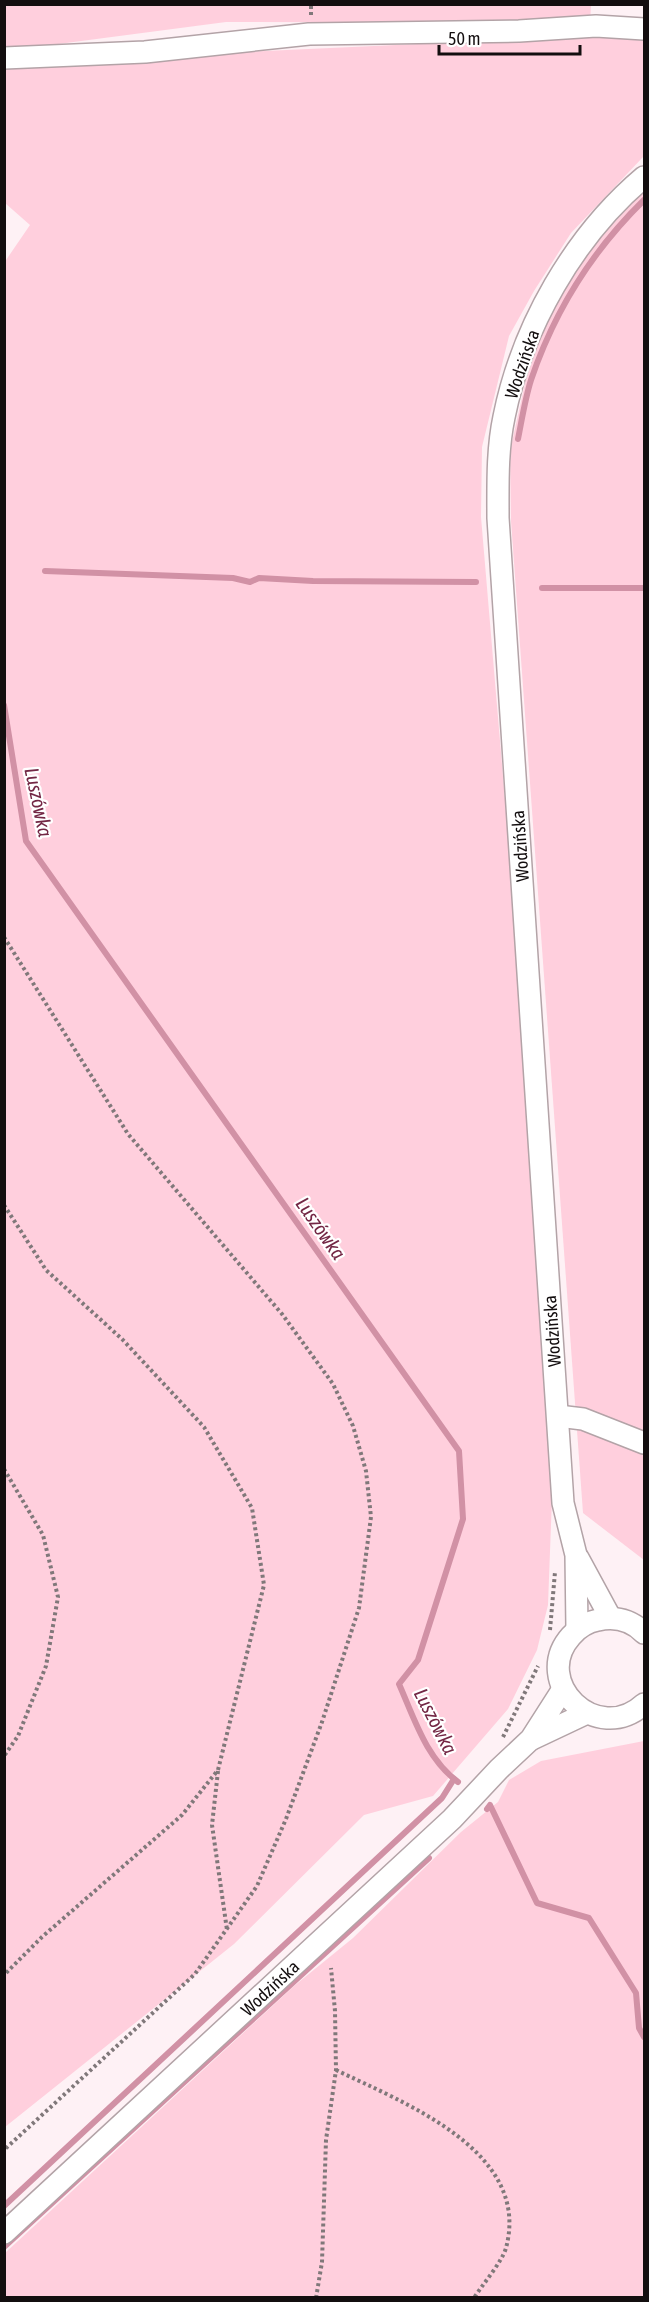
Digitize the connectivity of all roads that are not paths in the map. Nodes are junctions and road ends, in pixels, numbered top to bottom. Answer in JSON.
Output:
{"nodes":[{"id":1,"x":645,"y":29,"type":"edge"},
{"id":2,"x":4,"y":58,"type":"edge"},
{"id":3,"x":645,"y":177,"type":"edge"},
{"id":4,"x":558,"y":1416,"type":"junction"},
{"id":5,"x":645,"y":1443,"type":"edge"},
{"id":6,"x":576,"y":1555,"type":"junction"},
{"id":7,"x":609,"y":1617,"type":"junction"},
{"id":8,"x":577,"y":1629,"type":"junction"},
{"id":9,"x":645,"y":1633,"type":"edge"},
{"id":10,"x":563,"y":1689,"type":"junction"},
{"id":11,"x":645,"y":1704,"type":"edge"},
{"id":12,"x":587,"y":1713,"type":"junction"},
{"id":13,"x":531,"y":1739,"type":"junction"},
{"id":14,"x":4,"y":2233,"type":"edge"}],
"edges":[{"from":1,"to":2,"type":"street"},
{"from":3,"to":4,"type":"street","name":"Wodzińska"},
{"from":4,"to":5,"type":"street"},
{"from":4,"to":6,"type":"street","name":"Wodzińska"},
{"from":6,"to":7,"type":"street","name":"Wodzińska"},
{"from":6,"to":8,"type":"street","name":"Wodzińska"},
{"from":7,"to":8,"type":"street"},
{"from":7,"to":9,"type":"street"},
{"from":8,"to":10,"type":"street"},
{"from":10,"to":12,"type":"street"},
{"from":10,"to":13,"type":"street","name":"Wodzińska"},
{"from":11,"to":12,"type":"street"},
{"from":12,"to":13,"type":"street","name":"Wodzińska"},
{"from":13,"to":14,"type":"street","name":"Wodzińska"}]}
